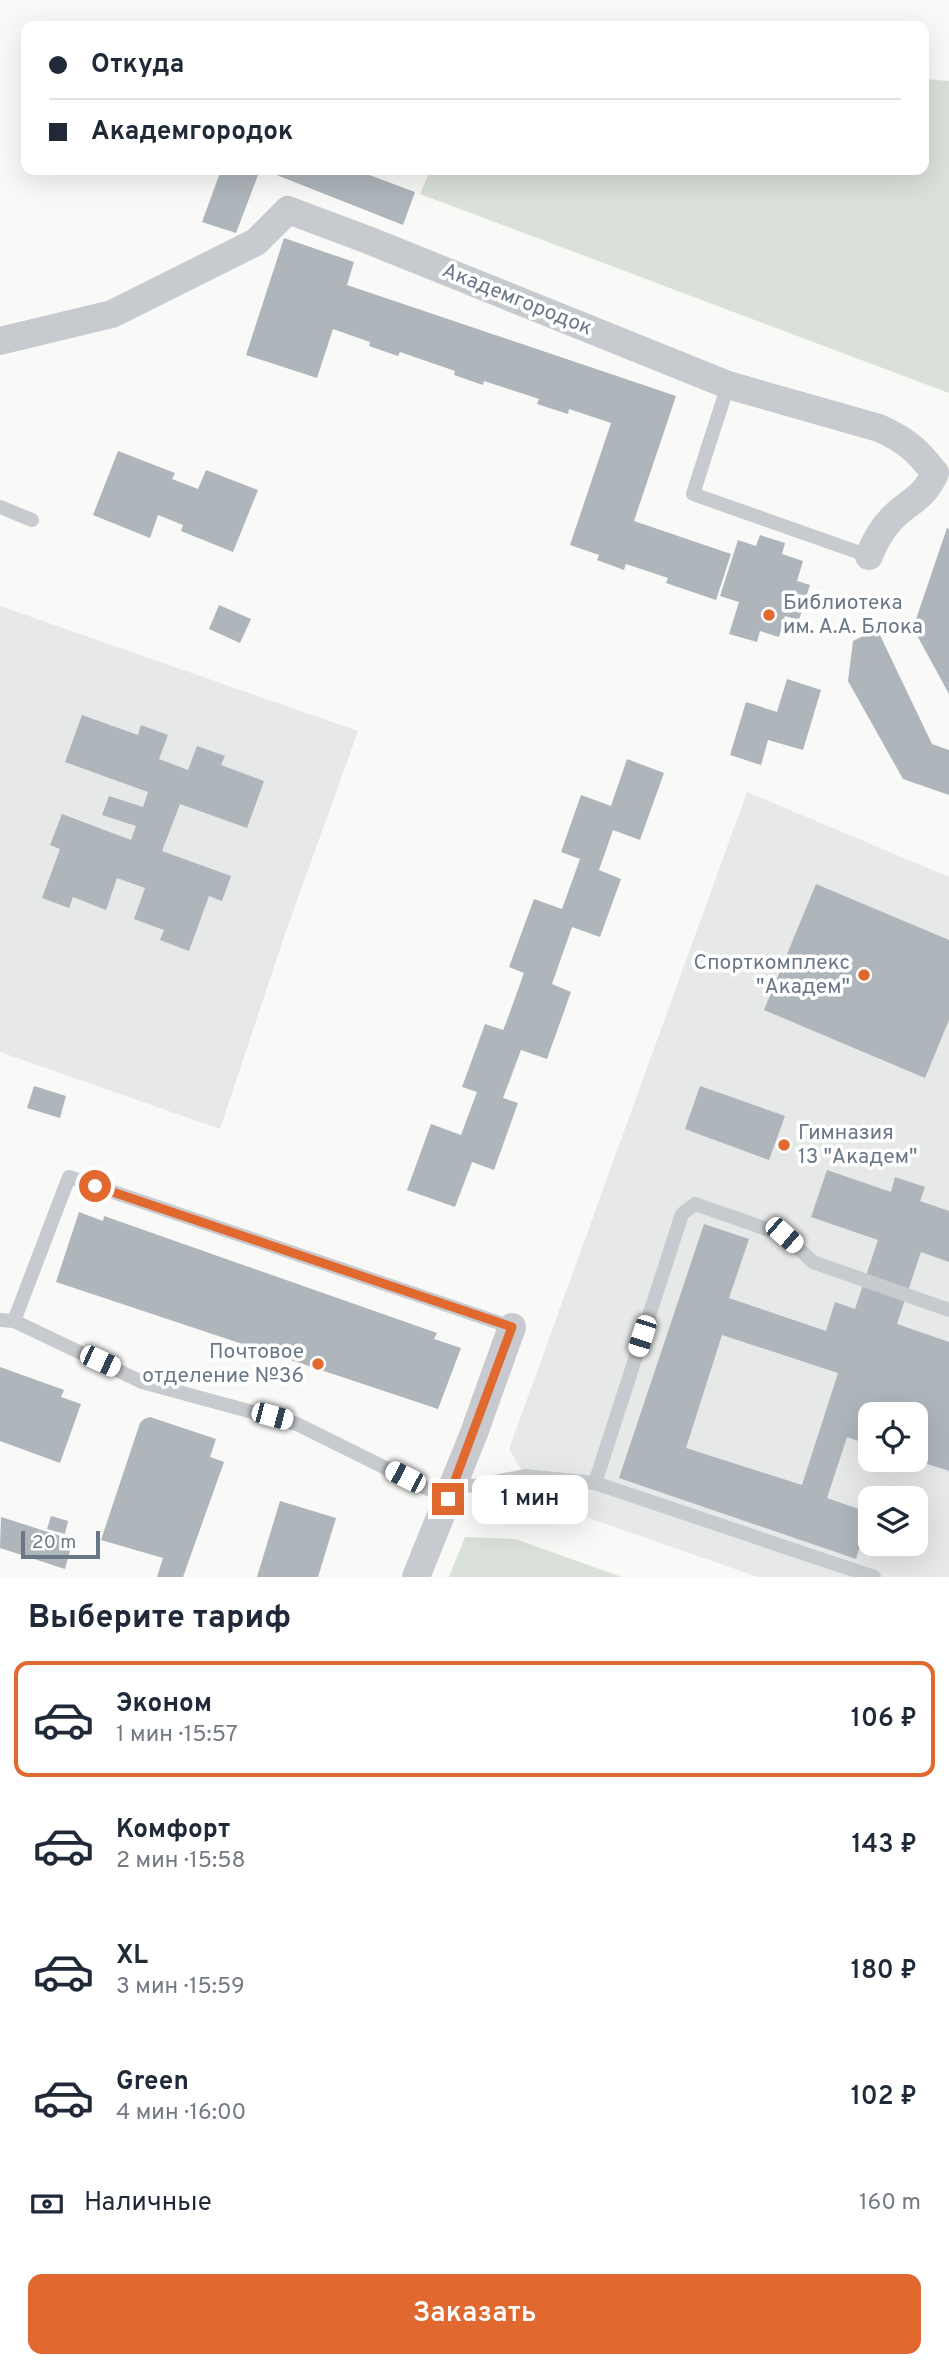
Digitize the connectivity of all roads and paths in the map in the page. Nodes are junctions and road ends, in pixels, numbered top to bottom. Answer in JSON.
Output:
{"nodes":[{"id":1,"x":0,"y":341,"type":"edge"},
{"id":2,"x":728,"y":385,"type":"junction"},
{"id":3,"x":0,"y":507,"type":"edge"},
{"id":4,"x":32,"y":520,"type":"dead end"},
{"id":5,"x":869,"y":556,"type":"joint"},
{"id":6,"x":949,"y":1310,"type":"edge"},
{"id":7,"x":7,"y":1320,"type":"edge"},
{"id":8,"x":512,"y":1327,"type":"joint"},
{"id":9,"x":595,"y":1483,"type":"junction"},
{"id":10,"x":452,"y":1490,"type":"junction"},
{"id":11,"x":416,"y":1577,"type":"edge"},
{"id":12,"x":874,"y":1577,"type":"edge"}],
"edges":[{"from":1,"to":2,"type":"street","name":"Академгородок"},
{"from":2,"to":5,"type":"lane"},
{"from":2,"to":5,"type":"street","name":"Академгородок"},
{"from":3,"to":4,"type":"lane"},
{"from":6,"to":9,"type":"lane"},
{"from":7,"to":8,"type":"lane"},
{"from":7,"to":10,"type":"lane"},
{"from":8,"to":10,"type":"street"},
{"from":9,"to":10,"type":"lane"},
{"from":9,"to":12,"type":"lane"},
{"from":10,"to":11,"type":"street"}]}
